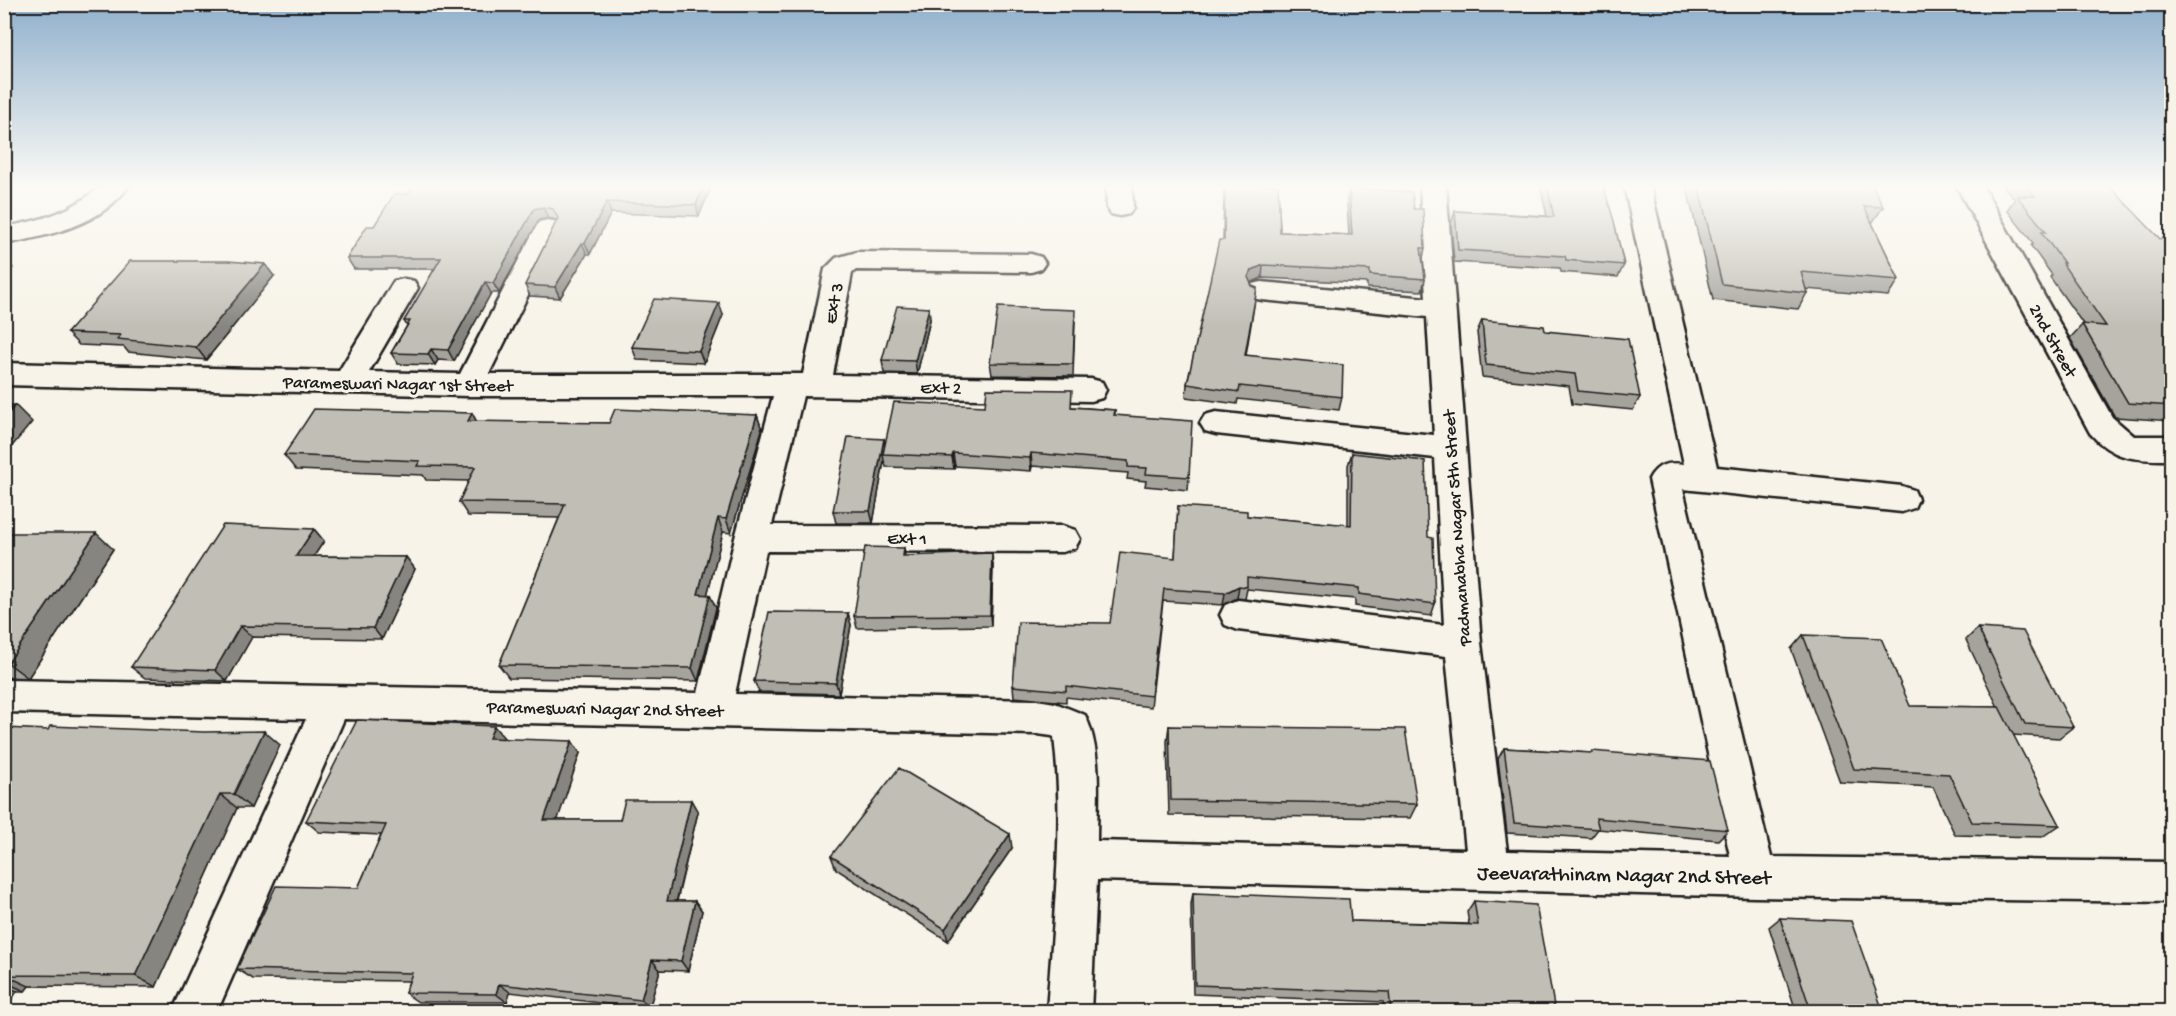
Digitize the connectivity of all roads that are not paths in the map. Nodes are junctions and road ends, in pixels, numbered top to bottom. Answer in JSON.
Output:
{"nodes":[{"id":1,"x":26,"y":232,"type":"edge"},
{"id":2,"x":547,"y":232,"type":"edge"},
{"id":3,"x":1437,"y":232,"type":"edge"},
{"id":4,"x":1647,"y":232,"type":"edge"},
{"id":5,"x":1995,"y":232,"type":"edge"},
{"id":6,"x":4,"y":236,"type":"edge"},
{"id":7,"x":1031,"y":263,"type":"dead end"},
{"id":8,"x":404,"y":288,"type":"dead end"},
{"id":9,"x":1262,"y":291,"type":"dead end"},
{"id":10,"x":1442,"y":309,"type":"junction"},
{"id":11,"x":4,"y":374,"type":"edge"},
{"id":12,"x":347,"y":383,"type":"junction"},
{"id":13,"x":469,"y":385,"type":"junction"},
{"id":14,"x":803,"y":385,"type":"junction"},
{"id":15,"x":1090,"y":390,"type":"dead end"},
{"id":16,"x":1216,"y":423,"type":"dead end"},
{"id":17,"x":1449,"y":448,"type":"junction"},
{"id":18,"x":2172,"y":448,"type":"edge"},
{"id":19,"x":1701,"y":478,"type":"junction"},
{"id":20,"x":1902,"y":499,"type":"dead end"},
{"id":21,"x":752,"y":538,"type":"junction"},
{"id":22,"x":1063,"y":539,"type":"dead end"},
{"id":23,"x":1238,"y":615,"type":"dead end"},
{"id":24,"x":1463,"y":644,"type":"junction"},
{"id":25,"x":4,"y":696,"type":"edge"},
{"id":26,"x":332,"y":703,"type":"junction"},
{"id":27,"x":713,"y":710,"type":"junction"},
{"id":28,"x":1077,"y":860,"type":"junction"},
{"id":29,"x":1489,"y":871,"type":"junction"},
{"id":30,"x":1755,"y":877,"type":"junction"},
{"id":31,"x":2172,"y":882,"type":"edge"},
{"id":32,"x":194,"y":1011,"type":"edge"},
{"id":33,"x":1069,"y":1011,"type":"edge"}],
"edges":[{"from":1,"to":6,"type":"street"},
{"from":2,"to":13,"type":"street"},
{"from":3,"to":10,"type":"street","name":"Padmanabha Nagar 5th Street"},
{"from":4,"to":19,"type":"street"},
{"from":5,"to":18,"type":"street","name":"2nd Street"},
{"from":7,"to":14,"type":"street","name":"Ext 3"},
{"from":8,"to":12,"type":"street"},
{"from":9,"to":10,"type":"street"},
{"from":10,"to":17,"type":"street","name":"Padmanabha Nagar 5th Street"},
{"from":11,"to":12,"type":"street","name":"Parameswari Nagar 1st Street"},
{"from":12,"to":13,"type":"street","name":"Parameswari Nagar 1st Street"},
{"from":13,"to":14,"type":"street","name":"Parameswari Nagar 1st Street"},
{"from":14,"to":15,"type":"street","name":"Ext 2"},
{"from":14,"to":21,"type":"street","name":"Ext 3"},
{"from":16,"to":17,"type":"street"},
{"from":17,"to":24,"type":"street","name":"Padmanabha Nagar 5th Street"},
{"from":19,"to":20,"type":"street"},
{"from":19,"to":30,"type":"street"},
{"from":21,"to":22,"type":"street","name":"Ext 1"},
{"from":21,"to":27,"type":"street","name":"Ext 3"},
{"from":23,"to":24,"type":"street"},
{"from":24,"to":29,"type":"street","name":"Padmanabha Nagar 5th Street"},
{"from":25,"to":26,"type":"street","name":"Parameswari Nagar 2nd Street"},
{"from":26,"to":27,"type":"street","name":"Parameswari Nagar 2nd Street"},
{"from":26,"to":32,"type":"street"},
{"from":27,"to":28,"type":"street","name":"Parameswari Nagar 2nd Street"},
{"from":28,"to":29,"type":"street","name":"Jeevarathinam Nagar 2nd Street"},
{"from":28,"to":33,"type":"street"},
{"from":29,"to":30,"type":"street","name":"Jeevarathinam Nagar 2nd Street"},
{"from":30,"to":31,"type":"street","name":"Jeevarathinam Nagar 2nd Street"}]}
